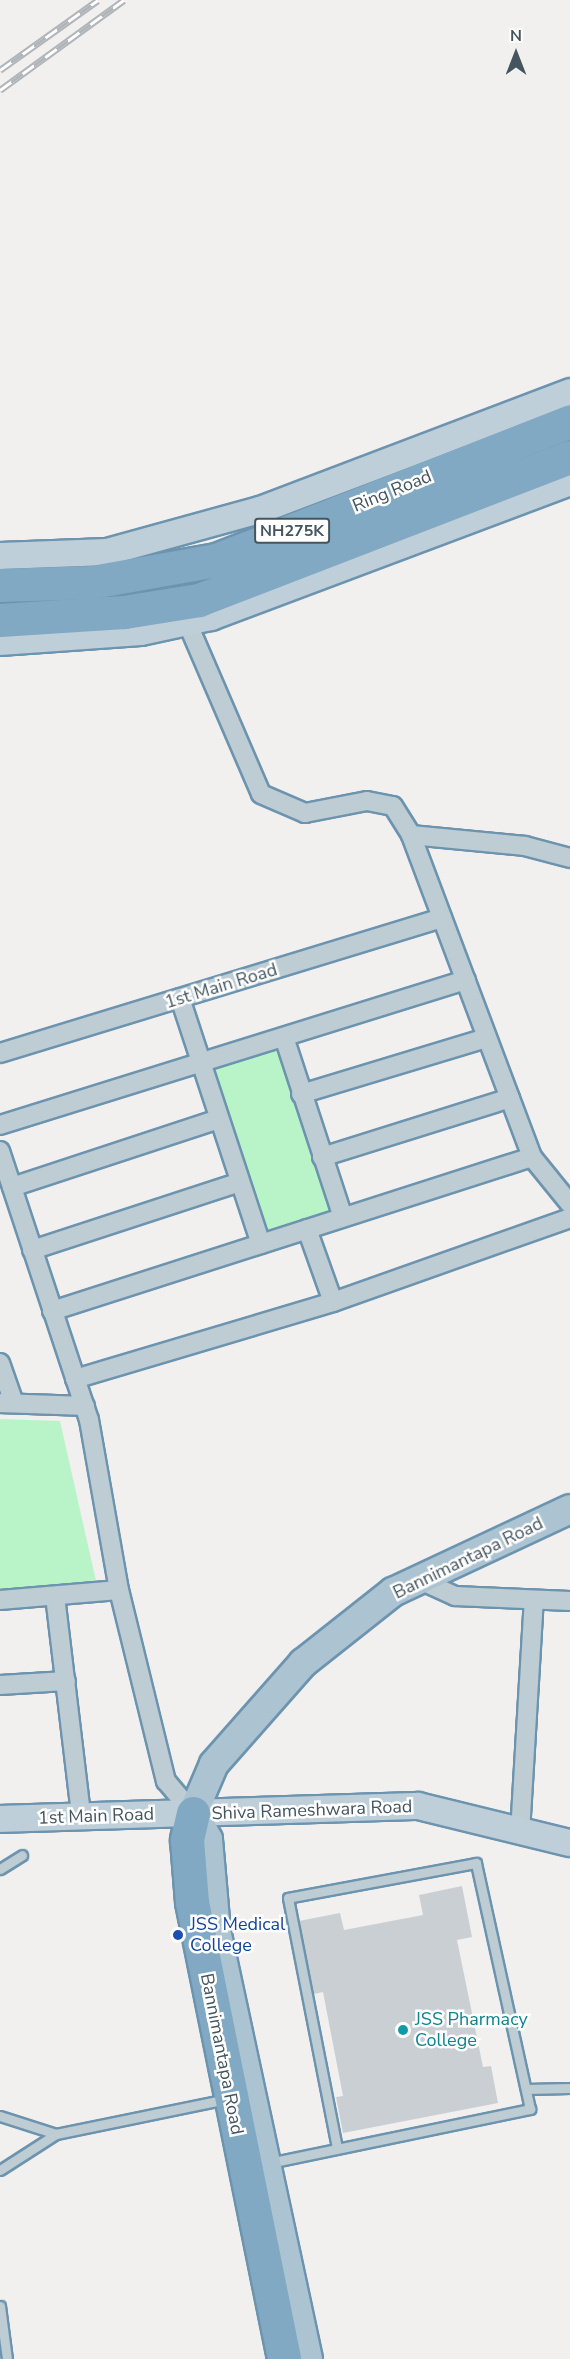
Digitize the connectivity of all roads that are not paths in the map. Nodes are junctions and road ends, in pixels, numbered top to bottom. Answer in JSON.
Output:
{"nodes":[{"id":1,"x":570,"y":392,"type":"edge"},
{"id":2,"x":570,"y":421,"type":"edge"},
{"id":3,"x":570,"y":457,"type":"edge"},
{"id":4,"x":570,"y":482,"type":"edge"},
{"id":5,"x":0,"y":556,"type":"edge"},
{"id":6,"x":0,"y":585,"type":"edge"},
{"id":7,"x":0,"y":620,"type":"edge"},
{"id":8,"x":187,"y":622,"type":"junction"},
{"id":9,"x":0,"y":642,"type":"edge"},
{"id":10,"x":411,"y":835,"type":"junction"},
{"id":11,"x":570,"y":858,"type":"edge"},
{"id":12,"x":442,"y":918,"type":"junction"},
{"id":13,"x":466,"y":980,"type":"junction"},
{"id":14,"x":180,"y":998,"type":"junction"},
{"id":15,"x":284,"y":1037,"type":"junction"},
{"id":16,"x":488,"y":1038,"type":"junction"},
{"id":17,"x":0,"y":1053,"type":"edge"},
{"id":18,"x":200,"y":1063,"type":"junction"},
{"id":19,"x":301,"y":1094,"type":"junction"},
{"id":20,"x":510,"y":1098,"type":"junction"},
{"id":21,"x":219,"y":1119,"type":"junction"},
{"id":22,"x":0,"y":1125,"type":"edge"},
{"id":23,"x":0,"y":1150,"type":"edge"},
{"id":24,"x":322,"y":1157,"type":"junction"},
{"id":25,"x":532,"y":1157,"type":"junction"},
{"id":26,"x":240,"y":1182,"type":"junction"},
{"id":27,"x":12,"y":1187,"type":"junction"},
{"id":28,"x":570,"y":1204,"type":"edge"},
{"id":29,"x":343,"y":1217,"type":"junction"},
{"id":30,"x":570,"y":1218,"type":"edge"},
{"id":31,"x":307,"y":1229,"type":"junction"},
{"id":32,"x":261,"y":1244,"type":"junction"},
{"id":33,"x":32,"y":1251,"type":"junction"},
{"id":34,"x":333,"y":1302,"type":"junction"},
{"id":35,"x":52,"y":1311,"type":"junction"},
{"id":36,"x":0,"y":1363,"type":"edge"},
{"id":37,"x":75,"y":1379,"type":"junction"},
{"id":38,"x":7,"y":1403,"type":"edge"},
{"id":39,"x":85,"y":1406,"type":"junction"},
{"id":40,"x":570,"y":1509,"type":"edge"},
{"id":41,"x":418,"y":1580,"type":"junction"},
{"id":42,"x":119,"y":1590,"type":"junction"},
{"id":43,"x":55,"y":1596,"type":"junction"},
{"id":44,"x":0,"y":1600,"type":"edge"},
{"id":45,"x":534,"y":1600,"type":"junction"},
{"id":46,"x":570,"y":1601,"type":"edge"},
{"id":47,"x":66,"y":1681,"type":"junction"},
{"id":48,"x":0,"y":1685,"type":"edge"},
{"id":49,"x":193,"y":1813,"type":"junction"},
{"id":50,"x":81,"y":1815,"type":"junction"},
{"id":51,"x":0,"y":1819,"type":"edge"},
{"id":52,"x":520,"y":1833,"type":"junction"},
{"id":53,"x":570,"y":1843,"type":"edge"},
{"id":54,"x":22,"y":1855,"type":"dead end"},
{"id":55,"x":0,"y":1869,"type":"edge"},
{"id":56,"x":570,"y":2088,"type":"edge"},
{"id":57,"x":526,"y":2089,"type":"junction"},
{"id":58,"x":230,"y":2099,"type":"junction"},
{"id":59,"x":0,"y":2116,"type":"edge"},
{"id":60,"x":56,"y":2134,"type":"junction"},
{"id":61,"x":338,"y":2147,"type":"junction"},
{"id":62,"x":255,"y":2166,"type":"junction"},
{"id":63,"x":0,"y":2170,"type":"edge"},
{"id":64,"x":0,"y":2306,"type":"edge"},
{"id":65,"x":7,"y":2359,"type":"edge"},
{"id":66,"x":284,"y":2359,"type":"edge"},
{"id":67,"x":308,"y":2359,"type":"edge"}],
"edges":[{"from":1,"to":5,"type":"street"},
{"from":2,"to":6,"type":"highway","name":"Ring Road","number":"NH275K"},
{"from":3,"to":7,"type":"highway","name":"Ring Road","number":"NH275K"},
{"from":4,"to":8,"type":"street"},
{"from":8,"to":9,"type":"street"},
{"from":8,"to":10,"type":"street"},
{"from":10,"to":11,"type":"street"},
{"from":10,"to":12,"type":"street"},
{"from":12,"to":13,"type":"street"},
{"from":12,"to":14,"type":"street","name":"1st Main Road"},
{"from":13,"to":15,"type":"street"},
{"from":13,"to":16,"type":"street"},
{"from":14,"to":17,"type":"street","name":"1st Main Road"},
{"from":14,"to":18,"type":"street"},
{"from":15,"to":18,"type":"street"},
{"from":15,"to":19,"type":"street"},
{"from":16,"to":19,"type":"street"},
{"from":16,"to":20,"type":"street"},
{"from":18,"to":21,"type":"street"},
{"from":18,"to":22,"type":"street"},
{"from":19,"to":24,"type":"street"},
{"from":20,"to":24,"type":"street"},
{"from":20,"to":25,"type":"street"},
{"from":21,"to":26,"type":"street"},
{"from":21,"to":27,"type":"street"},
{"from":23,"to":27,"type":"street"},
{"from":24,"to":29,"type":"street"},
{"from":25,"to":28,"type":"street"},
{"from":25,"to":29,"type":"street"},
{"from":26,"to":32,"type":"street"},
{"from":26,"to":33,"type":"street"},
{"from":27,"to":33,"type":"street"},
{"from":29,"to":31,"type":"street"},
{"from":30,"to":34,"type":"street"},
{"from":31,"to":32,"type":"street"},
{"from":31,"to":34,"type":"street"},
{"from":32,"to":35,"type":"street"},
{"from":33,"to":35,"type":"street"},
{"from":34,"to":37,"type":"street"},
{"from":35,"to":37,"type":"street"},
{"from":36,"to":38,"type":"street"},
{"from":37,"to":39,"type":"street"},
{"from":38,"to":39,"type":"street"},
{"from":39,"to":42,"type":"street"},
{"from":40,"to":41,"type":"main road","name":"Bannimantapa Road"},
{"from":41,"to":45,"type":"street"},
{"from":41,"to":49,"type":"main road","name":"Bannimantapa Road"},
{"from":42,"to":43,"type":"street"},
{"from":42,"to":49,"type":"street"},
{"from":43,"to":44,"type":"street"},
{"from":43,"to":47,"type":"street"},
{"from":45,"to":46,"type":"street"},
{"from":45,"to":52,"type":"street"},
{"from":47,"to":48,"type":"street"},
{"from":47,"to":50,"type":"street"},
{"from":49,"to":50,"type":"street","name":"1st Main Road"},
{"from":49,"to":52,"type":"street","name":"Shiva Rameshwara Road"},
{"from":49,"to":58,"type":"highway","name":"Bannimantapa Road"},
{"from":49,"to":62,"type":"main road"},
{"from":50,"to":51,"type":"street","name":"1st Main Road"},
{"from":52,"to":53,"type":"street","name":"Shiva Rameshwara Road"},
{"from":54,"to":55,"type":"lane"},
{"from":56,"to":57,"type":"lane"},
{"from":57,"to":61,"type":"lane"},
{"from":57,"to":61,"type":"lane"},
{"from":58,"to":60,"type":"lane"},
{"from":58,"to":62,"type":"highway","name":"Bannimantapa Road"},
{"from":59,"to":60,"type":"lane"},
{"from":60,"to":63,"type":"lane"},
{"from":61,"to":62,"type":"lane"},
{"from":62,"to":66,"type":"highway","name":"Bannimantapa Road"},
{"from":62,"to":67,"type":"main road"},
{"from":64,"to":65,"type":"lane"}]}
